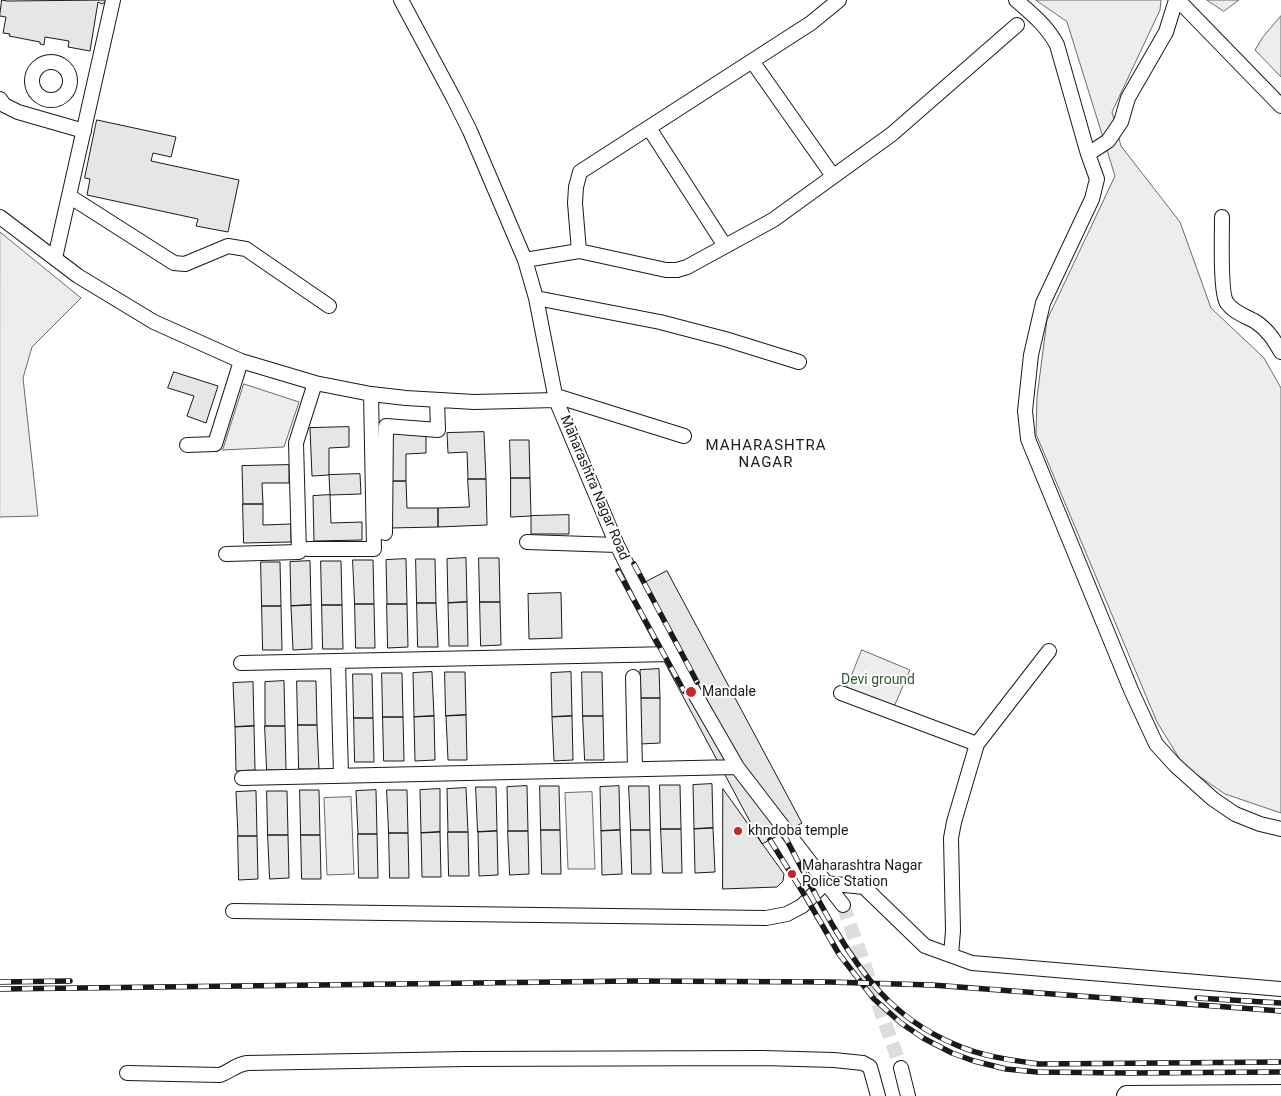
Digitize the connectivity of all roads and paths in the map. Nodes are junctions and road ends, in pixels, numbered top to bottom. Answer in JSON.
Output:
{"nodes":[{"id":1,"x":113,"y":0,"type":"edge"},
{"id":2,"x":401,"y":0,"type":"edge"},
{"id":3,"x":840,"y":0,"type":"edge"},
{"id":4,"x":1016,"y":0,"type":"edge"},
{"id":5,"x":1177,"y":0,"type":"edge"},
{"id":6,"x":1017,"y":25,"type":"dead end"},
{"id":7,"x":752,"y":61,"type":"junction"},
{"id":8,"x":0,"y":99,"type":"edge"},
{"id":9,"x":46,"y":99,"type":"dead end"},
{"id":10,"x":1281,"y":106,"type":"edge"},
{"id":11,"x":40,"y":118,"type":"junction"},
{"id":12,"x":649,"y":128,"type":"junction"},
{"id":13,"x":84,"y":131,"type":"junction"},
{"id":14,"x":1088,"y":154,"type":"junction"},
{"id":15,"x":833,"y":176,"type":"junction"},
{"id":16,"x":69,"y":196,"type":"junction"},
{"id":17,"x":0,"y":217,"type":"edge"},
{"id":18,"x":1222,"y":217,"type":"dead end"},
{"id":19,"x":725,"y":246,"type":"junction"},
{"id":20,"x":579,"y":251,"type":"junction"},
{"id":21,"x":55,"y":258,"type":"junction"},
{"id":22,"x":524,"y":260,"type":"junction"},
{"id":23,"x":536,"y":298,"type":"junction"},
{"id":24,"x":329,"y":306,"type":"dead end"},
{"id":25,"x":1281,"y":352,"type":"edge"},
{"id":26,"x":241,"y":361,"type":"junction"},
{"id":27,"x":799,"y":362,"type":"dead end"},
{"id":28,"x":315,"y":383,"type":"junction"},
{"id":29,"x":371,"y":394,"type":"junction"},
{"id":30,"x":556,"y":398,"type":"junction"},
{"id":31,"x":437,"y":400,"type":"junction"},
{"id":32,"x":684,"y":436,"type":"dead end"},
{"id":33,"x":186,"y":445,"type":"dead end"},
{"id":34,"x":385,"y":533,"type":"dead end"},
{"id":35,"x":527,"y":542,"type":"dead end"},
{"id":36,"x":617,"y":545,"type":"junction"},
{"id":37,"x":308,"y":549,"type":"dead end"},
{"id":38,"x":226,"y":554,"type":"dead end"},
{"id":39,"x":1049,"y":651,"type":"dead end"},
{"id":40,"x":672,"y":654,"type":"junction"},
{"id":41,"x":338,"y":661,"type":"junction"},
{"id":42,"x":241,"y":663,"type":"dead end"},
{"id":43,"x":634,"y":676,"type":"dead end"},
{"id":44,"x":841,"y":693,"type":"dead end"},
{"id":45,"x":977,"y":744,"type":"junction"},
{"id":46,"x":736,"y":768,"type":"junction"},
{"id":47,"x":636,"y":770,"type":"junction"},
{"id":48,"x":341,"y":776,"type":"junction"},
{"id":49,"x":242,"y":778,"type":"dead end"},
{"id":50,"x":1281,"y":829,"type":"edge"},
{"id":51,"x":825,"y":882,"type":"junction"},
{"id":52,"x":843,"y":905,"type":"tunnel mouth"},
{"id":53,"x":234,"y":911,"type":"dead end"},
{"id":54,"x":951,"y":955,"type":"junction"},
{"id":55,"x":1281,"y":989,"type":"edge"},
{"id":56,"x":901,"y":1068,"type":"tunnel mouth"},
{"id":57,"x":127,"y":1073,"type":"dead end"},
{"id":58,"x":1281,"y":1095,"type":"edge"},
{"id":59,"x":878,"y":1096,"type":"edge"},
{"id":60,"x":908,"y":1096,"type":"edge"},
{"id":61,"x":1127,"y":1096,"type":"edge"}],
"edges":[{"from":1,"to":13,"type":"street"},
{"from":2,"to":22,"type":"street"},
{"from":3,"to":7,"type":"street"},
{"from":4,"to":14,"type":"street"},
{"from":5,"to":10,"type":"street"},
{"from":5,"to":14,"type":"street"},
{"from":6,"to":15,"type":"street"},
{"from":7,"to":12,"type":"street"},
{"from":7,"to":15,"type":"street"},
{"from":8,"to":11,"type":"street"},
{"from":9,"to":11,"type":"street"},
{"from":11,"to":13,"type":"street"},
{"from":12,"to":19,"type":"street"},
{"from":12,"to":20,"type":"street"},
{"from":13,"to":16,"type":"street"},
{"from":14,"to":50,"type":"street"},
{"from":15,"to":19,"type":"street"},
{"from":16,"to":21,"type":"street"},
{"from":16,"to":24,"type":"street"},
{"from":17,"to":21,"type":"street","name":"Maharashtra Nagar Road"},
{"from":18,"to":25,"type":"street"},
{"from":19,"to":20,"type":"street"},
{"from":20,"to":22,"type":"street"},
{"from":21,"to":26,"type":"street","name":"Maharashtra Nagar Road"},
{"from":22,"to":23,"type":"street"},
{"from":23,"to":27,"type":"street"},
{"from":23,"to":30,"type":"street"},
{"from":26,"to":28,"type":"street","name":"Maharashtra Nagar Road"},
{"from":26,"to":33,"type":"street"},
{"from":28,"to":29,"type":"street","name":"Maharashtra Nagar Road"},
{"from":28,"to":38,"type":"street"},
{"from":29,"to":31,"type":"street","name":"Maharashtra Nagar Road"},
{"from":29,"to":37,"type":"street"},
{"from":30,"to":31,"type":"street","name":"Maharashtra Nagar Road"},
{"from":30,"to":32,"type":"street"},
{"from":30,"to":36,"type":"street","name":"Maharashtra Nagar Road"},
{"from":31,"to":34,"type":"street"},
{"from":35,"to":36,"type":"street"},
{"from":36,"to":40,"type":"street","name":"Maharashtra Nagar Road"},
{"from":39,"to":45,"type":"street"},
{"from":40,"to":41,"type":"street"},
{"from":40,"to":46,"type":"street","name":"Maharashtra Nagar Road"},
{"from":41,"to":42,"type":"street"},
{"from":41,"to":48,"type":"street"},
{"from":43,"to":47,"type":"street"},
{"from":44,"to":45,"type":"street"},
{"from":45,"to":54,"type":"street"},
{"from":46,"to":47,"type":"street"},
{"from":46,"to":51,"type":"street","name":"Maharashtra Nagar Road"},
{"from":47,"to":48,"type":"street"},
{"from":48,"to":49,"type":"street"},
{"from":51,"to":52,"type":"street","name":"Maharashtra Nagar Road"},
{"from":51,"to":53,"type":"street"},
{"from":51,"to":54,"type":"street"},
{"from":54,"to":55,"type":"street"},
{"from":56,"to":60,"type":"street"},
{"from":57,"to":59,"type":"street"},
{"from":58,"to":61,"type":"highway"}]}
